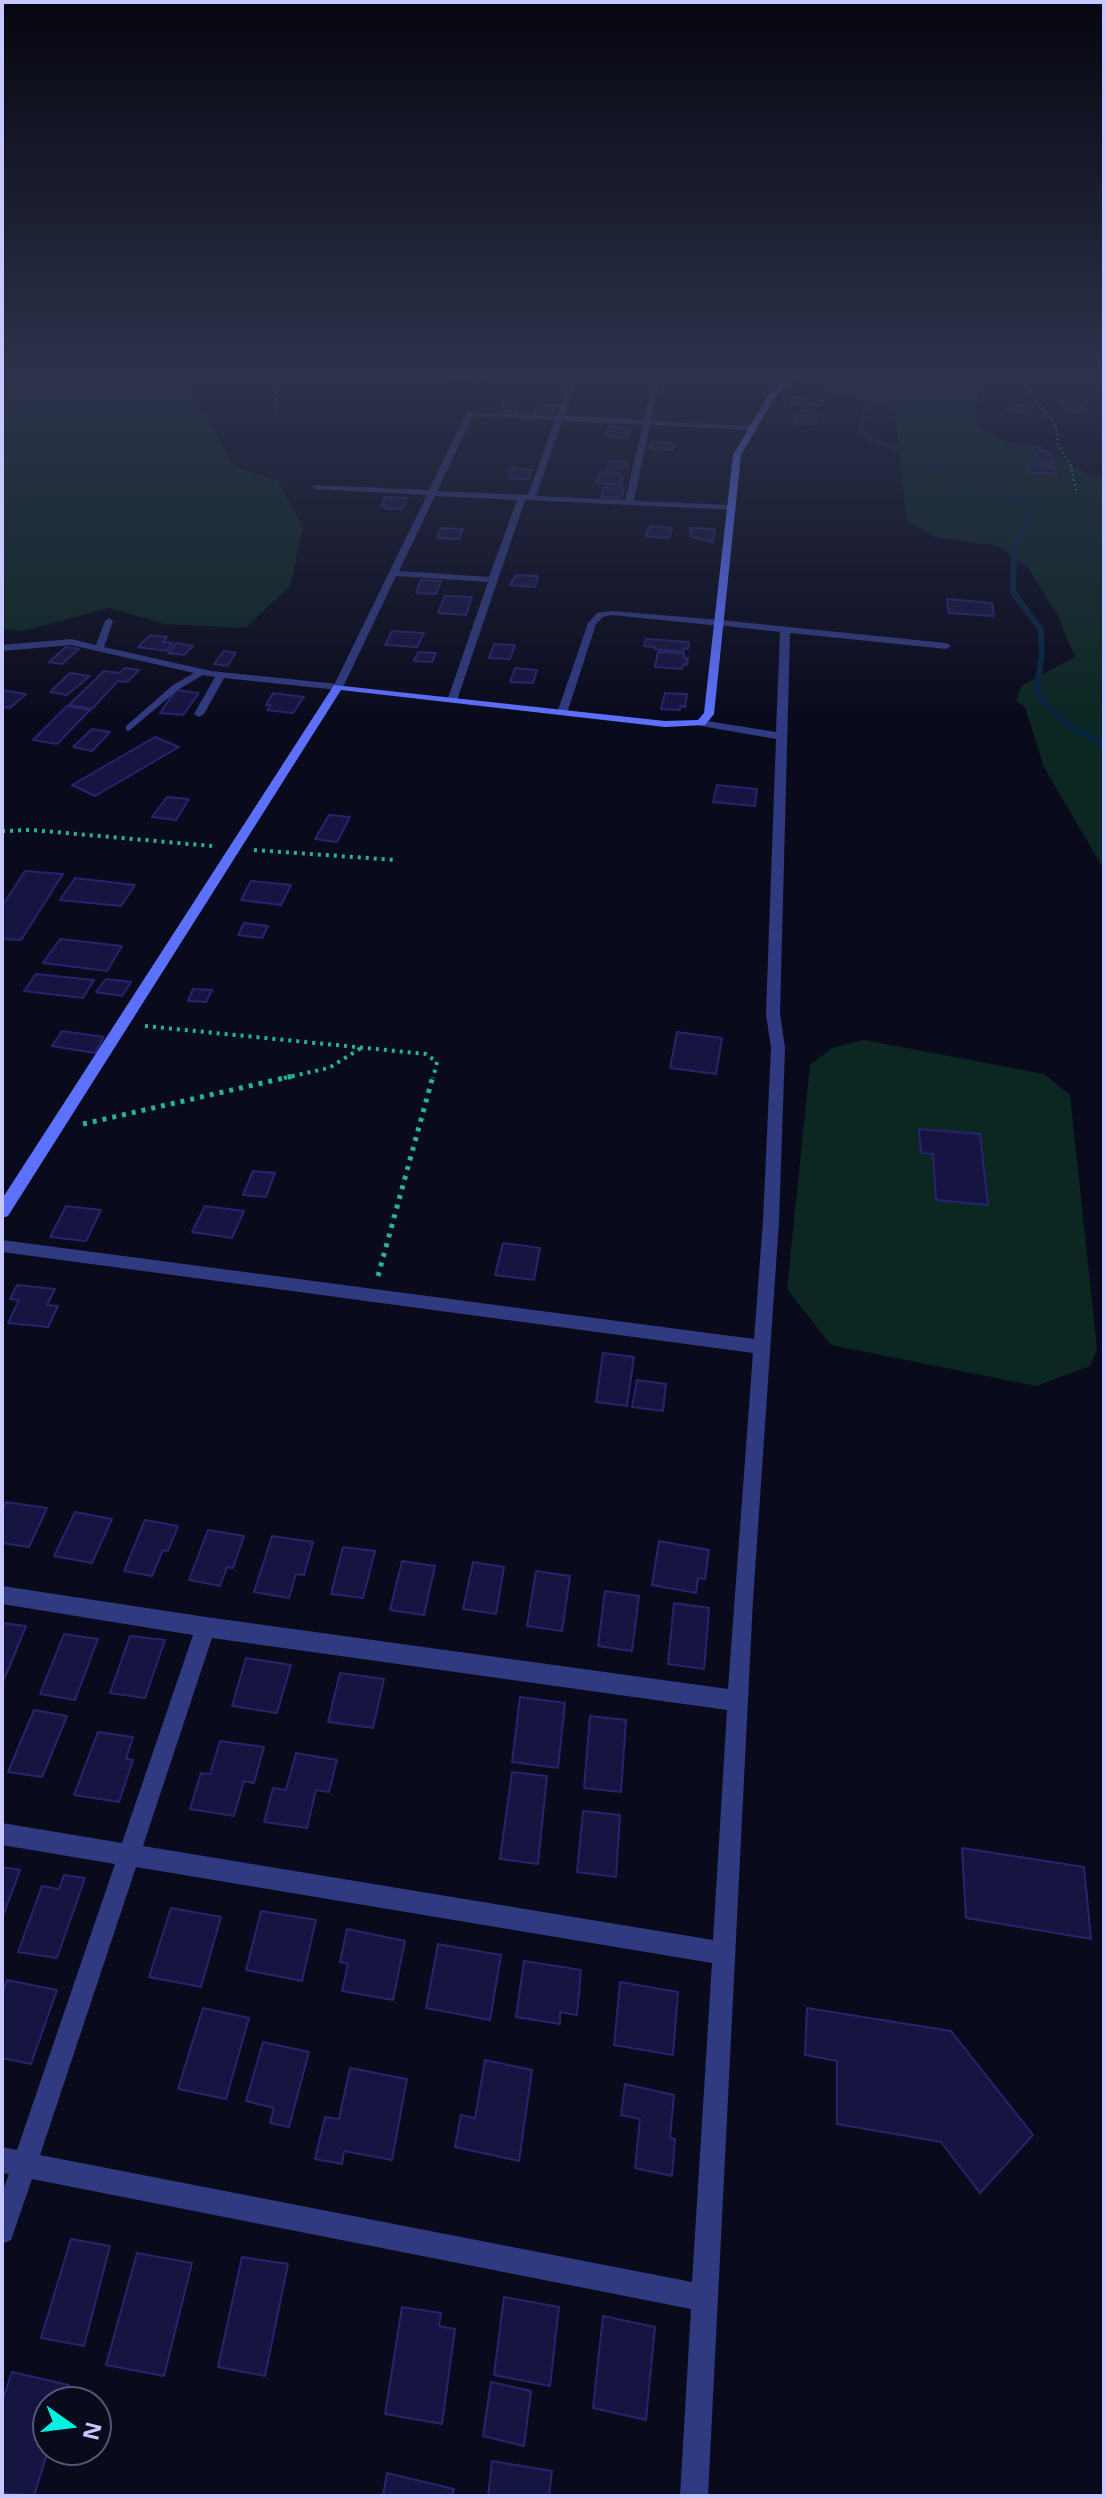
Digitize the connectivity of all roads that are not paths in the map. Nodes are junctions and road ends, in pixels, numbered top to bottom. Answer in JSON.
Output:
{"nodes":[{"id":1,"x":403,"y":492,"type":"edge"},
{"id":2,"x":530,"y":492,"type":"edge"},
{"id":3,"x":632,"y":492,"type":"edge"},
{"id":4,"x":733,"y":492,"type":"edge"},
{"id":5,"x":431,"y":493,"type":"junction"},
{"id":6,"x":527,"y":498,"type":"junction"},
{"id":7,"x":629,"y":503,"type":"junction"},
{"id":8,"x":731,"y":508,"type":"junction"},
{"id":9,"x":395,"y":573,"type":"junction"},
{"id":10,"x":493,"y":580,"type":"junction"},
{"id":11,"x":109,"y":621,"type":"dead end"},
{"id":12,"x":720,"y":623,"type":"junction"},
{"id":13,"x":785,"y":630,"type":"junction"},
{"id":14,"x":946,"y":646,"type":"dead end"},
{"id":15,"x":2,"y":648,"type":"edge"},
{"id":16,"x":99,"y":649,"type":"junction"},
{"id":17,"x":202,"y":672,"type":"junction"},
{"id":18,"x":221,"y":675,"type":"junction"},
{"id":19,"x":338,"y":687,"type":"junction"},
{"id":20,"x":452,"y":701,"type":"junction"},
{"id":21,"x":562,"y":713,"type":"junction"},
{"id":22,"x":199,"y":714,"type":"dead end"},
{"id":23,"x":701,"y":723,"type":"junction"},
{"id":24,"x":129,"y":728,"type":"dead end"},
{"id":25,"x":780,"y":736,"type":"junction"},
{"id":26,"x":2,"y":1212,"type":"edge"},
{"id":27,"x":2,"y":1246,"type":"edge"},
{"id":28,"x":760,"y":1347,"type":"junction"},
{"id":29,"x":2,"y":1595,"type":"edge"},
{"id":30,"x":206,"y":1627,"type":"junction"},
{"id":31,"x":737,"y":1701,"type":"junction"},
{"id":32,"x":2,"y":1834,"type":"edge"},
{"id":33,"x":128,"y":1856,"type":"junction"},
{"id":34,"x":724,"y":1953,"type":"junction"},
{"id":35,"x":13,"y":2162,"type":"edge"},
{"id":36,"x":2,"y":2231,"type":"edge"},
{"id":37,"x":705,"y":2298,"type":"junction"},
{"id":38,"x":694,"y":2496,"type":"edge"}],
"edges":[{"from":1,"to":5,"type":"street"},
{"from":2,"to":6,"type":"street"},
{"from":3,"to":7,"type":"street"},
{"from":4,"to":8,"type":"street"},
{"from":5,"to":6,"type":"street"},
{"from":5,"to":9,"type":"street"},
{"from":6,"to":7,"type":"street"},
{"from":6,"to":10,"type":"street"},
{"from":7,"to":8,"type":"street"},
{"from":8,"to":12,"type":"street"},
{"from":9,"to":10,"type":"street"},
{"from":9,"to":19,"type":"street"},
{"from":10,"to":20,"type":"street"},
{"from":11,"to":16,"type":"lane"},
{"from":12,"to":13,"type":"street"},
{"from":12,"to":21,"type":"lane"},
{"from":12,"to":23,"type":"street"},
{"from":13,"to":14,"type":"street"},
{"from":13,"to":25,"type":"street"},
{"from":15,"to":16,"type":"lane"},
{"from":16,"to":17,"type":"lane"},
{"from":17,"to":18,"type":"lane"},
{"from":17,"to":24,"type":"lane"},
{"from":18,"to":19,"type":"lane"},
{"from":18,"to":22,"type":"lane"},
{"from":19,"to":20,"type":"street"},
{"from":19,"to":26,"type":"street"},
{"from":20,"to":21,"type":"street"},
{"from":21,"to":23,"type":"street"},
{"from":23,"to":25,"type":"street"},
{"from":25,"to":28,"type":"street"},
{"from":27,"to":28,"type":"street"},
{"from":28,"to":31,"type":"street"},
{"from":29,"to":30,"type":"street"},
{"from":30,"to":31,"type":"street"},
{"from":30,"to":33,"type":"street"},
{"from":31,"to":34,"type":"street"},
{"from":32,"to":33,"type":"street"},
{"from":33,"to":34,"type":"street"},
{"from":33,"to":35,"type":"street"},
{"from":34,"to":37,"type":"street"},
{"from":35,"to":36,"type":"street"},
{"from":35,"to":37,"type":"street"},
{"from":37,"to":38,"type":"street"}]}
